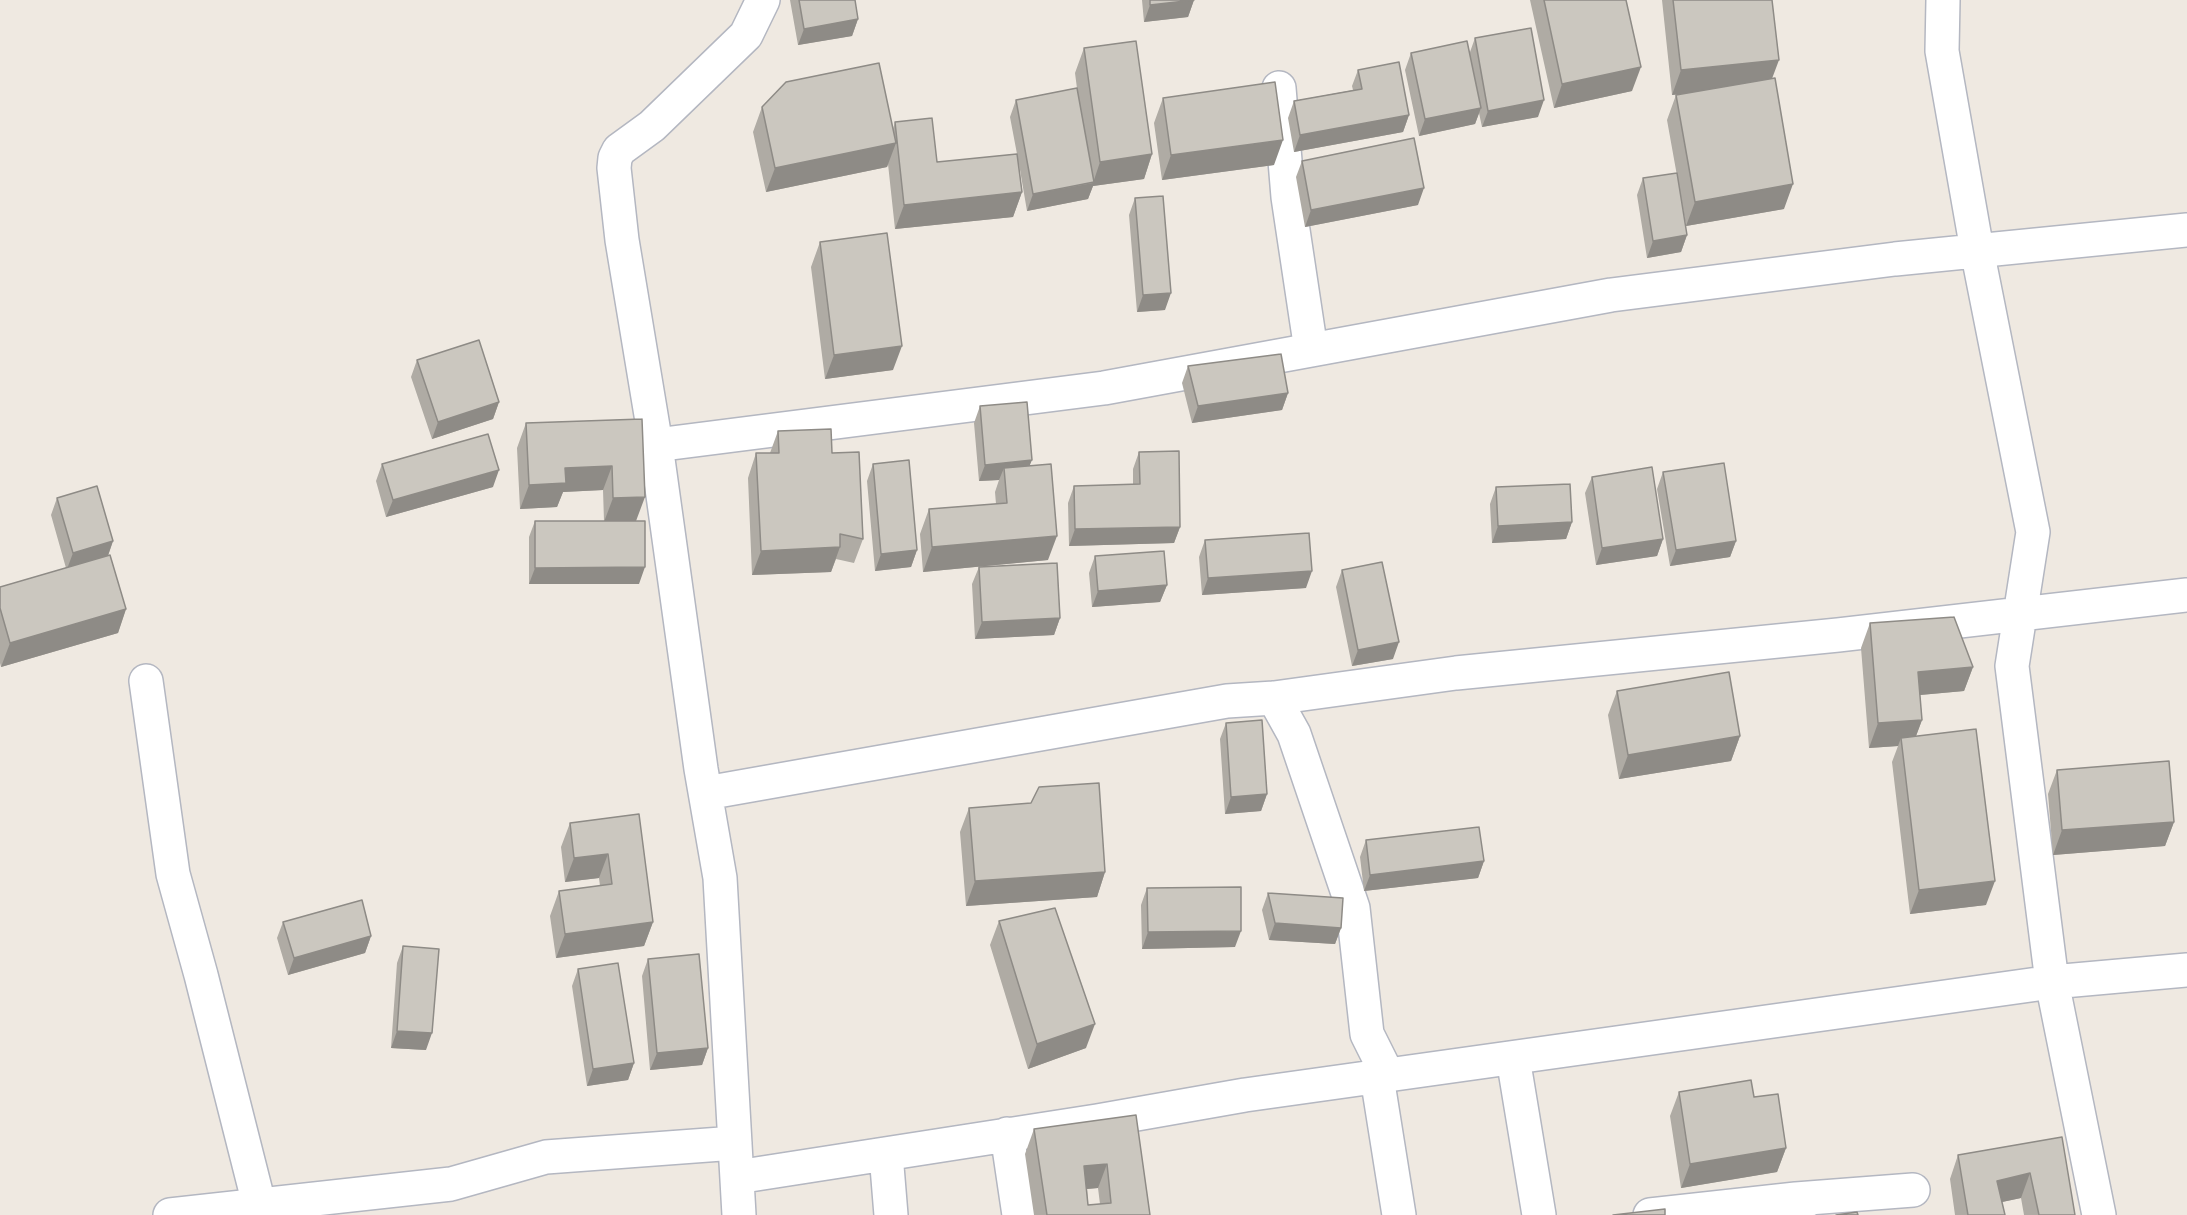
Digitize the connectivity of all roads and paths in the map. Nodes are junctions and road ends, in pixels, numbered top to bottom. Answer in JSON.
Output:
{"nodes":[{"id":1,"x":763,"y":0,"type":"edge"},
{"id":2,"x":1943,"y":0,"type":"edge"},
{"id":3,"x":1279,"y":88,"type":"dead end"},
{"id":4,"x":2187,"y":230,"type":"edge"},
{"id":5,"x":1977,"y":250,"type":"junction"},
{"id":6,"x":1311,"y":350,"type":"junction"},
{"id":7,"x":657,"y":445,"type":"junction"},
{"id":8,"x":2187,"y":595,"type":"edge"},
{"id":9,"x":2021,"y":614,"type":"junction"},
{"id":10,"x":146,"y":681,"type":"dead end"},
{"id":11,"x":1274,"y":698,"type":"junction"},
{"id":12,"x":706,"y":792,"type":"junction"},
{"id":13,"x":2187,"y":970,"type":"edge"},
{"id":14,"x":2052,"y":982,"type":"junction"},
{"id":15,"x":1513,"y":1058,"type":"junction"},
{"id":16,"x":1383,"y":1077,"type":"junction"},
{"id":17,"x":1007,"y":1134,"type":"junction"},
{"id":18,"x":735,"y":1143,"type":"junction"},
{"id":19,"x":886,"y":1154,"type":"junction"},
{"id":20,"x":737,"y":1177,"type":"junction"},
{"id":21,"x":1913,"y":1191,"type":"dead end"},
{"id":22,"x":1798,"y":1207,"type":"edge"},
{"id":23,"x":260,"y":1210,"type":"edge"},
{"id":24,"x":170,"y":1215,"type":"edge"},
{"id":25,"x":739,"y":1215,"type":"edge"},
{"id":26,"x":891,"y":1215,"type":"edge"},
{"id":27,"x":1019,"y":1215,"type":"edge"},
{"id":28,"x":1399,"y":1215,"type":"edge"},
{"id":29,"x":1539,"y":1215,"type":"edge"},
{"id":30,"x":1650,"y":1215,"type":"edge"},
{"id":31,"x":2099,"y":1215,"type":"edge"}],
"edges":[{"from":1,"to":7,"type":"street"},
{"from":2,"to":5,"type":"street"},
{"from":3,"to":6,"type":"street"},
{"from":4,"to":5,"type":"street"},
{"from":5,"to":6,"type":"street"},
{"from":5,"to":9,"type":"street"},
{"from":6,"to":7,"type":"street"},
{"from":7,"to":12,"type":"street"},
{"from":8,"to":9,"type":"street"},
{"from":9,"to":11,"type":"street"},
{"from":9,"to":14,"type":"street"},
{"from":10,"to":23,"type":"street"},
{"from":11,"to":12,"type":"street"},
{"from":11,"to":16,"type":"street"},
{"from":12,"to":18,"type":"street"},
{"from":13,"to":14,"type":"street"},
{"from":14,"to":15,"type":"street"},
{"from":14,"to":31,"type":"street"},
{"from":15,"to":16,"type":"street"},
{"from":15,"to":29,"type":"street"},
{"from":16,"to":17,"type":"street"},
{"from":16,"to":28,"type":"street"},
{"from":17,"to":19,"type":"street"},
{"from":17,"to":27,"type":"street"},
{"from":18,"to":20,"type":"street"},
{"from":18,"to":23,"type":"street"},
{"from":19,"to":20,"type":"street"},
{"from":19,"to":26,"type":"street"},
{"from":20,"to":25,"type":"street"},
{"from":21,"to":22,"type":"street"},
{"from":22,"to":30,"type":"street"},
{"from":23,"to":24,"type":"street"}]}
